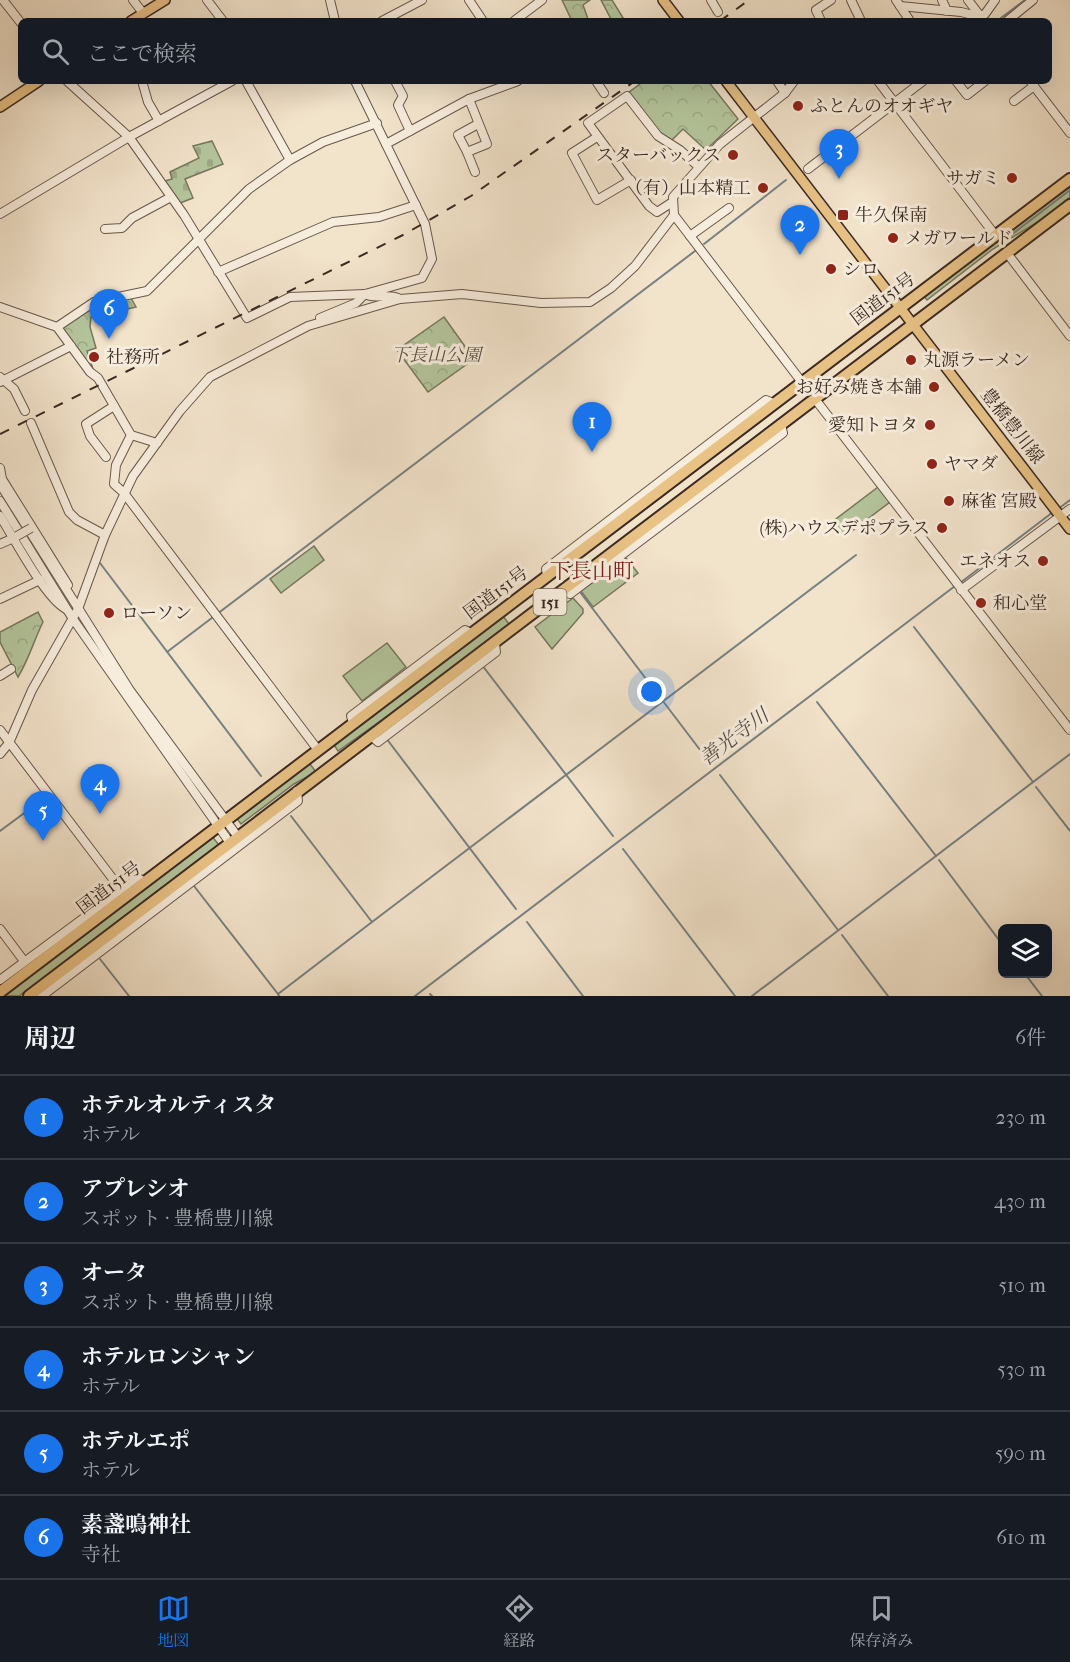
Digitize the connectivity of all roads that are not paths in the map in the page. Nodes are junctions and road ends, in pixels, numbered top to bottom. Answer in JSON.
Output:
{"nodes":[{"id":1,"x":3,"y":0,"type":"edge"},
{"id":2,"x":133,"y":0,"type":"edge"},
{"id":3,"x":165,"y":0,"type":"edge"},
{"id":4,"x":207,"y":0,"type":"edge"},
{"id":5,"x":330,"y":0,"type":"edge"},
{"id":6,"x":422,"y":0,"type":"edge"},
{"id":7,"x":469,"y":0,"type":"edge"},
{"id":8,"x":543,"y":0,"type":"edge"},
{"id":9,"x":663,"y":0,"type":"edge"},
{"id":10,"x":711,"y":0,"type":"edge"},
{"id":11,"x":831,"y":0,"type":"edge"},
{"id":12,"x":851,"y":0,"type":"edge"},
{"id":13,"x":942,"y":0,"type":"edge"},
{"id":14,"x":968,"y":0,"type":"edge"},
{"id":15,"x":995,"y":0,"type":"edge"},
{"id":16,"x":1033,"y":0,"type":"edge"},
{"id":17,"x":898,"y":3,"type":"edge"},
{"id":18,"x":947,"y":11,"type":"junction"},
{"id":19,"x":718,"y":12,"type":"dead end"},
{"id":20,"x":143,"y":14,"type":"junction"},
{"id":21,"x":136,"y":18,"type":"edge"},
{"id":22,"x":221,"y":18,"type":"edge"},
{"id":23,"x":334,"y":18,"type":"edge"},
{"id":24,"x":388,"y":18,"type":"edge"},
{"id":25,"x":481,"y":18,"type":"edge"},
{"id":26,"x":518,"y":18,"type":"edge"},
{"id":27,"x":678,"y":18,"type":"edge"},
{"id":28,"x":820,"y":18,"type":"edge"},
{"id":29,"x":860,"y":18,"type":"edge"},
{"id":30,"x":908,"y":18,"type":"edge"},
{"id":31,"x":978,"y":18,"type":"edge"},
{"id":32,"x":981,"y":18,"type":"edge"},
{"id":33,"x":983,"y":18,"type":"edge"},
{"id":34,"x":1011,"y":18,"type":"edge"},
{"id":35,"x":18,"y":19,"type":"edge"},
{"id":36,"x":34,"y":84,"type":"edge"},
{"id":37,"x":70,"y":84,"type":"edge"},
{"id":38,"x":143,"y":84,"type":"edge"},
{"id":39,"x":227,"y":84,"type":"edge"},
{"id":40,"x":248,"y":84,"type":"edge"},
{"id":41,"x":357,"y":84,"type":"edge"},
{"id":42,"x":397,"y":84,"type":"edge"},
{"id":43,"x":510,"y":84,"type":"edge"},
{"id":44,"x":598,"y":84,"type":"edge"},
{"id":45,"x":728,"y":84,"type":"edge"},
{"id":46,"x":779,"y":84,"type":"edge"},
{"id":47,"x":792,"y":84,"type":"edge"},
{"id":48,"x":881,"y":84,"type":"edge"},
{"id":49,"x":919,"y":84,"type":"edge"},
{"id":50,"x":958,"y":84,"type":"edge"},
{"id":51,"x":981,"y":84,"type":"edge"},
{"id":52,"x":1031,"y":84,"type":"edge"},
{"id":53,"x":1033,"y":84,"type":"edge"},
{"id":54,"x":604,"y":93,"type":"dead end"},
{"id":55,"x":785,"y":93,"type":"junction"},
{"id":56,"x":469,"y":99,"type":"junction"},
{"id":57,"x":1014,"y":101,"type":"dead end"},
{"id":58,"x":895,"y":103,"type":"junction"},
{"id":59,"x":0,"y":107,"type":"edge"},
{"id":60,"x":753,"y":116,"type":"junction"},
{"id":61,"x":159,"y":121,"type":"junction"},
{"id":62,"x":377,"y":123,"type":"junction"},
{"id":63,"x":478,"y":124,"type":"junction"},
{"id":64,"x":410,"y":131,"type":"junction"},
{"id":65,"x":1070,"y":133,"type":"edge"},
{"id":66,"x":597,"y":136,"type":"junction"},
{"id":67,"x":129,"y":137,"type":"junction"},
{"id":68,"x":386,"y":144,"type":"junction"},
{"id":69,"x":467,"y":153,"type":"junction"},
{"id":70,"x":290,"y":160,"type":"junction"},
{"id":71,"x":699,"y":167,"type":"junction"},
{"id":72,"x":808,"y":169,"type":"dead end"},
{"id":73,"x":475,"y":172,"type":"dead end"},
{"id":74,"x":1070,"y":179,"type":"edge"},
{"id":75,"x":632,"y":180,"type":"junction"},
{"id":76,"x":171,"y":197,"type":"junction"},
{"id":77,"x":671,"y":203,"type":"junction"},
{"id":78,"x":416,"y":205,"type":"junction"},
{"id":79,"x":1070,"y":205,"type":"edge"},
{"id":80,"x":729,"y":208,"type":"dead end"},
{"id":81,"x":0,"y":214,"type":"edge"},
{"id":82,"x":674,"y":215,"type":"junction"},
{"id":83,"x":105,"y":229,"type":"dead end"},
{"id":84,"x":995,"y":235,"type":"junction"},
{"id":85,"x":690,"y":236,"type":"junction"},
{"id":86,"x":198,"y":240,"type":"junction"},
{"id":87,"x":1007,"y":253,"type":"junction"},
{"id":88,"x":218,"y":272,"type":"junction"},
{"id":89,"x":366,"y":294,"type":"junction"},
{"id":90,"x":400,"y":299,"type":"junction"},
{"id":91,"x":0,"y":307,"type":"edge"},
{"id":92,"x":900,"y":307,"type":"junction"},
{"id":93,"x":914,"y":325,"type":"junction"},
{"id":94,"x":308,"y":326,"type":"junction"},
{"id":95,"x":57,"y":327,"type":"junction"},
{"id":96,"x":1070,"y":336,"type":"edge"},
{"id":97,"x":71,"y":346,"type":"junction"},
{"id":98,"x":1,"y":380,"type":"edge"},
{"id":99,"x":801,"y":381,"type":"junction"},
{"id":100,"x":815,"y":399,"type":"junction"},
{"id":101,"x":114,"y":406,"type":"junction"},
{"id":102,"x":25,"y":411,"type":"dead end"},
{"id":103,"x":31,"y":423,"type":"dead end"},
{"id":104,"x":131,"y":435,"type":"junction"},
{"id":105,"x":157,"y":443,"type":"junction"},
{"id":106,"x":106,"y":458,"type":"dead end"},
{"id":107,"x":0,"y":468,"type":"edge"},
{"id":108,"x":0,"y":484,"type":"edge"},
{"id":109,"x":124,"y":493,"type":"junction"},
{"id":110,"x":0,"y":501,"type":"edge"},
{"id":111,"x":1070,"y":509,"type":"edge"},
{"id":112,"x":1057,"y":512,"type":"junction"},
{"id":113,"x":0,"y":516,"type":"edge"},
{"id":114,"x":32,"y":527,"type":"junction"},
{"id":115,"x":1070,"y":529,"type":"edge"},
{"id":116,"x":105,"y":535,"type":"junction"},
{"id":117,"x":15,"y":537,"type":"junction"},
{"id":118,"x":0,"y":544,"type":"edge"},
{"id":119,"x":40,"y":580,"type":"junction"},
{"id":120,"x":959,"y":586,"type":"junction"},
{"id":121,"x":0,"y":599,"type":"edge"},
{"id":122,"x":76,"y":606,"type":"junction"},
{"id":123,"x":67,"y":610,"type":"junction"},
{"id":124,"x":73,"y":620,"type":"junction"},
{"id":125,"x":11,"y":669,"type":"dead end"},
{"id":126,"x":0,"y":676,"type":"edge"},
{"id":127,"x":0,"y":730,"type":"edge"},
{"id":128,"x":1070,"y":730,"type":"edge"},
{"id":129,"x":9,"y":743,"type":"junction"},
{"id":130,"x":318,"y":750,"type":"junction"},
{"id":131,"x":0,"y":754,"type":"edge"},
{"id":132,"x":297,"y":791,"type":"junction"},
{"id":133,"x":222,"y":823,"type":"junction"},
{"id":134,"x":234,"y":840,"type":"junction"},
{"id":135,"x":145,"y":882,"type":"junction"},
{"id":136,"x":122,"y":891,"type":"junction"},
{"id":137,"x":0,"y":929,"type":"edge"},
{"id":138,"x":24,"y":961,"type":"junction"},
{"id":139,"x":0,"y":980,"type":"edge"},
{"id":140,"x":0,"y":992,"type":"edge"},
{"id":141,"x":29,"y":996,"type":"edge"},
{"id":142,"x":42,"y":996,"type":"edge"}],
"edges":[{"from":1,"to":35,"type":"street"},
{"from":2,"to":20,"type":"street"},
{"from":3,"to":20,"type":"main road"},
{"from":4,"to":22,"type":"street"},
{"from":5,"to":23,"type":"street"},
{"from":6,"to":24,"type":"street"},
{"from":7,"to":25,"type":"street"},
{"from":8,"to":26,"type":"street"},
{"from":9,"to":27,"type":"main road"},
{"from":10,"to":19,"type":"street"},
{"from":11,"to":28,"type":"street"},
{"from":12,"to":29,"type":"street"},
{"from":13,"to":18,"type":"street"},
{"from":14,"to":32,"type":"street"},
{"from":15,"to":33,"type":"street"},
{"from":16,"to":34,"type":"street"},
{"from":17,"to":18,"type":"street"},
{"from":17,"to":30,"type":"street"},
{"from":18,"to":31,"type":"street"},
{"from":20,"to":21,"type":"main road"},
{"from":36,"to":59,"type":"main road"},
{"from":37,"to":67,"type":"street"},
{"from":38,"to":61,"type":"street"},
{"from":39,"to":61,"type":"street"},
{"from":40,"to":70,"type":"street"},
{"from":41,"to":62,"type":"street"},
{"from":42,"to":64,"type":"street"},
{"from":43,"to":56,"type":"street"},
{"from":44,"to":54,"type":"street"},
{"from":45,"to":60,"type":"main road","name":"豊橋豊川線"},
{"from":46,"to":55,"type":"street"},
{"from":47,"to":55,"type":"street"},
{"from":48,"to":58,"type":"street"},
{"from":49,"to":58,"type":"street"},
{"from":50,"to":51,"type":"street"},
{"from":52,"to":57,"type":"street"},
{"from":53,"to":65,"type":"street"},
{"from":55,"to":60,"type":"street"},
{"from":56,"to":63,"type":"street"},
{"from":56,"to":64,"type":"street"},
{"from":58,"to":72,"type":"street"},
{"from":58,"to":84,"type":"street"},
{"from":60,"to":71,"type":"street"},
{"from":60,"to":92,"type":"main road","name":"豊橋豊川線"},
{"from":61,"to":67,"type":"street"},
{"from":62,"to":68,"type":"street"},
{"from":62,"to":70,"type":"street"},
{"from":63,"to":69,"type":"street"},
{"from":63,"to":69,"type":"street"},
{"from":64,"to":68,"type":"street"},
{"from":66,"to":71,"type":"street"},
{"from":66,"to":75,"type":"street"},
{"from":66,"to":75,"type":"street"},
{"from":67,"to":76,"type":"street"},
{"from":67,"to":81,"type":"street"},
{"from":68,"to":78,"type":"street"},
{"from":69,"to":73,"type":"street"},
{"from":70,"to":86,"type":"street"},
{"from":71,"to":77,"type":"street"},
{"from":74,"to":84,"type":"highway","name":"国道151号","number":"151"},
{"from":75,"to":77,"type":"street"},
{"from":76,"to":83,"type":"street"},
{"from":76,"to":86,"type":"street"},
{"from":77,"to":82,"type":"street"},
{"from":78,"to":88,"type":"street"},
{"from":78,"to":89,"type":"street"},
{"from":79,"to":87,"type":"highway","name":"国道151号","number":"151"},
{"from":80,"to":85,"type":"street"},
{"from":82,"to":85,"type":"street"},
{"from":82,"to":90,"type":"street"},
{"from":84,"to":92,"type":"highway","name":"国道151号","number":"151"},
{"from":85,"to":99,"type":"street"},
{"from":86,"to":88,"type":"street"},
{"from":86,"to":95,"type":"street"},
{"from":87,"to":93,"type":"highway","name":"国道151号","number":"151"},
{"from":87,"to":96,"type":"street"},
{"from":88,"to":89,"type":"street"},
{"from":89,"to":90,"type":"street"},
{"from":89,"to":94,"type":"street"},
{"from":90,"to":94,"type":"street"},
{"from":91,"to":95,"type":"street"},
{"from":92,"to":93,"type":"main road","name":"豊橋豊川線"},
{"from":92,"to":99,"type":"highway","name":"国道151号","number":"151"},
{"from":93,"to":100,"type":"highway","name":"国道151号","number":"151"},
{"from":93,"to":112,"type":"main road","name":"豊橋豊川線"},
{"from":94,"to":105,"type":"street"},
{"from":95,"to":97,"type":"street"},
{"from":97,"to":98,"type":"street"},
{"from":97,"to":101,"type":"street"},
{"from":98,"to":102,"type":"street"},
{"from":99,"to":130,"type":"highway","name":"国道151号","number":"151"},
{"from":100,"to":120,"type":"street"},
{"from":100,"to":132,"type":"highway","name":"国道151号","number":"151"},
{"from":101,"to":104,"type":"street"},
{"from":101,"to":106,"type":"street"},
{"from":103,"to":116,"type":"street"},
{"from":104,"to":105,"type":"street"},
{"from":104,"to":109,"type":"street"},
{"from":105,"to":109,"type":"street"},
{"from":107,"to":114,"type":"street"},
{"from":108,"to":122,"type":"street"},
{"from":109,"to":116,"type":"street"},
{"from":109,"to":130,"type":"street"},
{"from":110,"to":123,"type":"street"},
{"from":111,"to":112,"type":"street"},
{"from":112,"to":115,"type":"main road","name":"豊橋豊川線"},
{"from":112,"to":120,"type":"street"},
{"from":113,"to":117,"type":"street"},
{"from":114,"to":117,"type":"street","bridge":true},
{"from":114,"to":122,"type":"street"},
{"from":116,"to":122,"type":"street"},
{"from":117,"to":118,"type":"street"},
{"from":117,"to":119,"type":"street"},
{"from":119,"to":121,"type":"street"},
{"from":119,"to":123,"type":"street"},
{"from":120,"to":128,"type":"street"},
{"from":122,"to":124,"type":"street"},
{"from":122,"to":133,"type":"street"},
{"from":123,"to":124,"type":"street"},
{"from":124,"to":129,"type":"street"},
{"from":124,"to":133,"type":"street"},
{"from":125,"to":126,"type":"street"},
{"from":127,"to":129,"type":"street"},
{"from":129,"to":131,"type":"street"},
{"from":129,"to":136,"type":"street"},
{"from":130,"to":133,"type":"highway","name":"国道151号","number":"151"},
{"from":132,"to":134,"type":"highway","name":"国道151号","number":"151"},
{"from":132,"to":142,"type":"street"},
{"from":133,"to":134,"type":"street"},
{"from":133,"to":135,"type":"highway","name":"国道151号","number":"151"},
{"from":134,"to":141,"type":"highway","name":"国道151号","number":"151"},
{"from":135,"to":136,"type":"street"},
{"from":135,"to":140,"type":"highway","name":"国道151号","number":"151"},
{"from":136,"to":138,"type":"street"},
{"from":137,"to":138,"type":"street"},
{"from":138,"to":139,"type":"street"}]}
